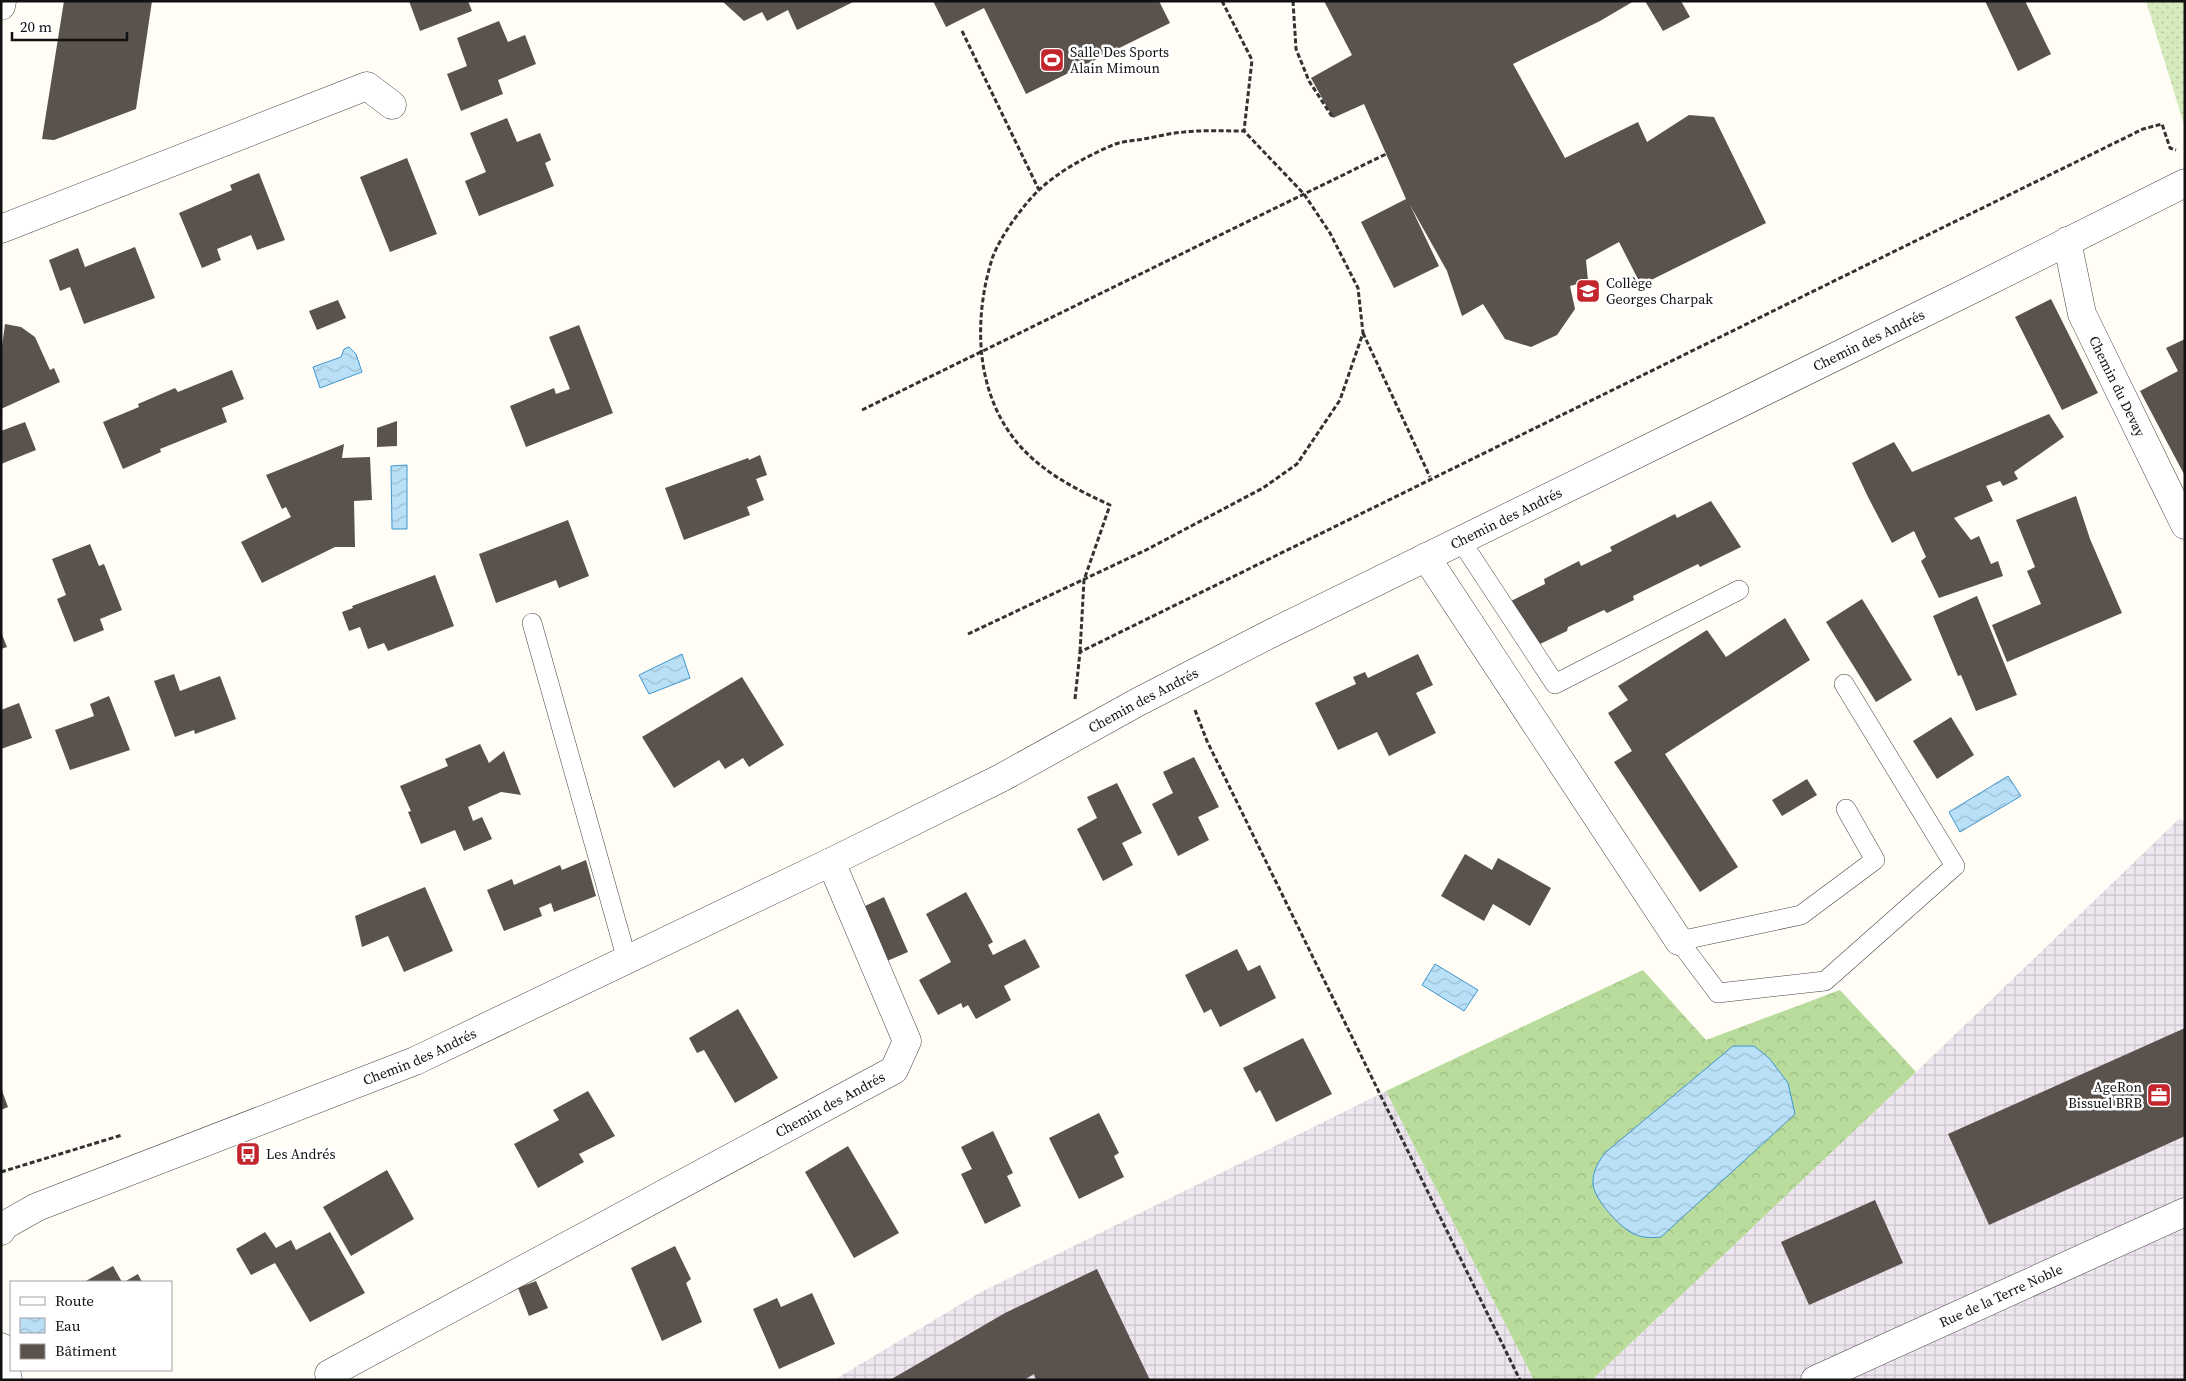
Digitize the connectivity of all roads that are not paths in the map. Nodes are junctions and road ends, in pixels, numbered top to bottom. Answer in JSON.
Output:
{"nodes":[{"id":1,"x":2,"y":1,"type":"edge"},
{"id":2,"x":1,"y":6,"type":"edge"},
{"id":3,"x":392,"y":105,"type":"dead end"},
{"id":4,"x":2185,"y":183,"type":"edge"},
{"id":5,"x":1,"y":229,"type":"edge"},
{"id":6,"x":2066,"y":241,"type":"junction"},
{"id":7,"x":2185,"y":525,"type":"edge"},
{"id":8,"x":1461,"y":541,"type":"junction"},
{"id":9,"x":1426,"y":558,"type":"junction"},
{"id":10,"x":1739,"y":590,"type":"dead end"},
{"id":11,"x":532,"y":623,"type":"dead end"},
{"id":12,"x":1844,"y":684,"type":"dead end"},
{"id":13,"x":1846,"y":809,"type":"dead end"},
{"id":14,"x":831,"y":862,"type":"junction"},
{"id":15,"x":1679,"y":941,"type":"junction"},
{"id":16,"x":627,"y":960,"type":"junction"},
{"id":17,"x":2185,"y":1212,"type":"edge"},
{"id":18,"x":2,"y":1226,"type":"edge"},
{"id":19,"x":1,"y":1347,"type":"edge"},
{"id":20,"x":329,"y":1374,"type":"dead end"},
{"id":21,"x":8,"y":1380,"type":"edge"},
{"id":22,"x":1815,"y":1380,"type":"edge"}],
"edges":[{"from":1,"to":2,"type":"street"},
{"from":3,"to":5,"type":"street"},
{"from":4,"to":6,"type":"street","name":"Chemin des Andrés"},
{"from":6,"to":7,"type":"street","name":"Chemin du Devay"},
{"from":6,"to":8,"type":"street","name":"Chemin des Andrés"},
{"from":8,"to":9,"type":"street","name":"Chemin des Andrés"},
{"from":8,"to":10,"type":"lane"},
{"from":9,"to":14,"type":"street","name":"Chemin des Andrés"},
{"from":9,"to":15,"type":"street"},
{"from":11,"to":16,"type":"lane"},
{"from":12,"to":15,"type":"lane"},
{"from":13,"to":15,"type":"lane"},
{"from":14,"to":16,"type":"street","name":"Chemin des Andrés"},
{"from":14,"to":20,"type":"street","name":"Chemin des Andrés"},
{"from":16,"to":18,"type":"street","name":"Chemin des Andrés"},
{"from":17,"to":22,"type":"street","name":"Rue de la Terre Noble"},
{"from":19,"to":21,"type":"street"}]}
